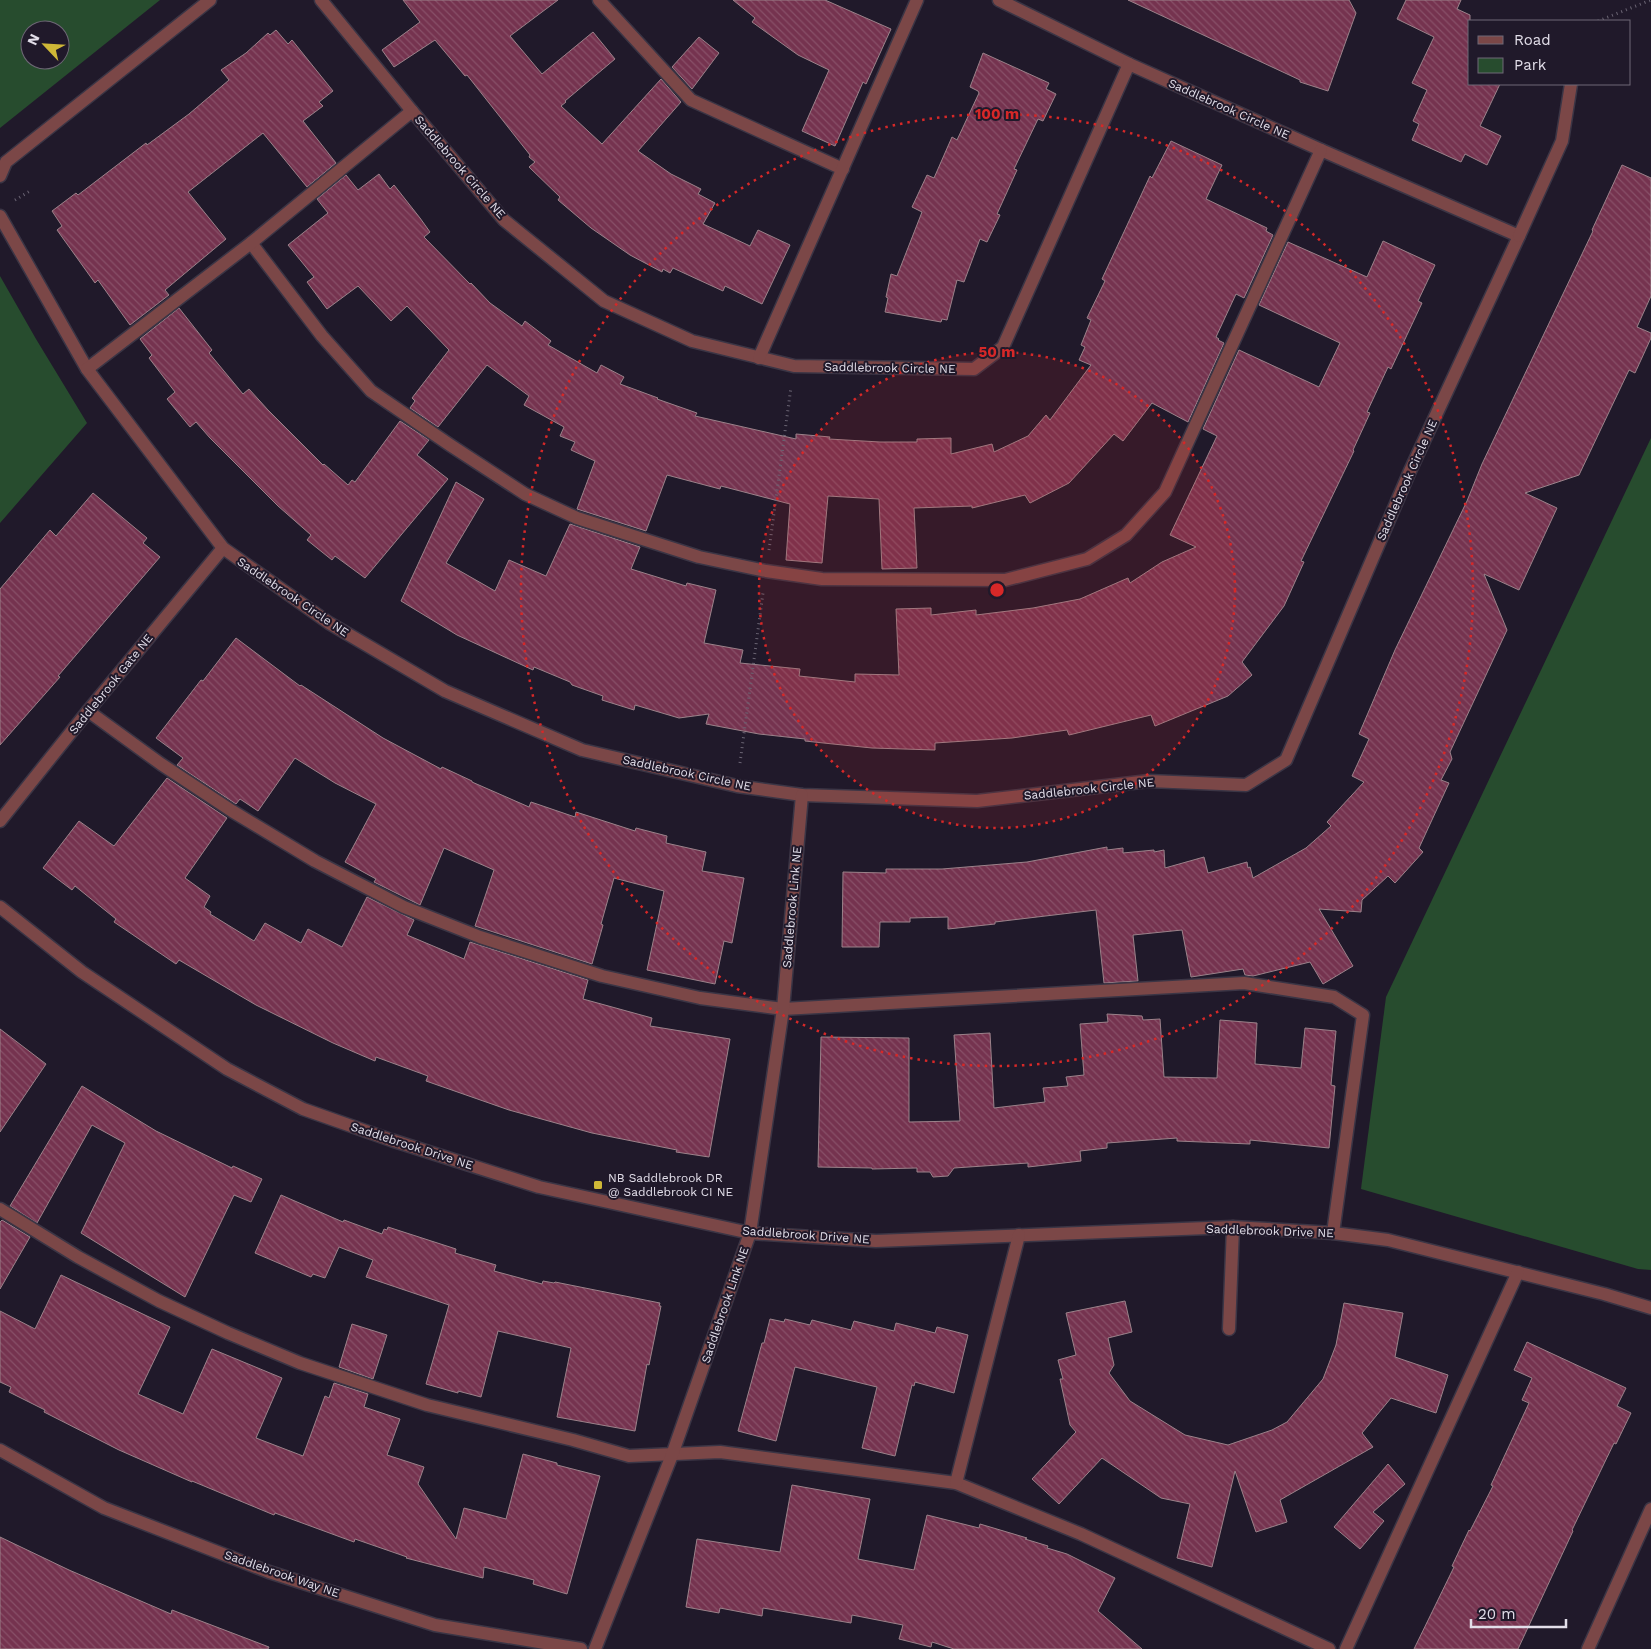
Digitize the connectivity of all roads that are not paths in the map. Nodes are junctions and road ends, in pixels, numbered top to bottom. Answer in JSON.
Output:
{"nodes":[{"id":1,"x":210,"y":0,"type":"edge"},
{"id":2,"x":321,"y":0,"type":"edge"},
{"id":3,"x":599,"y":0,"type":"edge"},
{"id":4,"x":917,"y":0,"type":"edge"},
{"id":5,"x":999,"y":0,"type":"edge"},
{"id":6,"x":1129,"y":64,"type":"junction"},
{"id":7,"x":1572,"y":85,"type":"edge"},
{"id":8,"x":412,"y":111,"type":"junction"},
{"id":9,"x":1321,"y":150,"type":"junction"},
{"id":10,"x":842,"y":168,"type":"junction"},
{"id":11,"x":0,"y":176,"type":"edge"},
{"id":12,"x":0,"y":216,"type":"edge"},
{"id":13,"x":1519,"y":236,"type":"junction"},
{"id":14,"x":251,"y":243,"type":"junction"},
{"id":15,"x":759,"y":358,"type":"junction"},
{"id":16,"x":87,"y":369,"type":"junction"},
{"id":17,"x":223,"y":548,"type":"junction"},
{"id":18,"x":88,"y":710,"type":"junction"},
{"id":19,"x":802,"y":795,"type":"junction"},
{"id":20,"x":0,"y":821,"type":"edge"},
{"id":21,"x":0,"y":907,"type":"edge"},
{"id":22,"x":783,"y":1009,"type":"junction"},
{"id":23,"x":0,"y":1209,"type":"edge"},
{"id":24,"x":1233,"y":1227,"type":"junction"},
{"id":25,"x":750,"y":1233,"type":"junction"},
{"id":26,"x":1333,"y":1233,"type":"junction"},
{"id":27,"x":1019,"y":1235,"type":"junction"},
{"id":28,"x":1518,"y":1272,"type":"junction"},
{"id":29,"x":1651,"y":1308,"type":"edge"},
{"id":30,"x":1230,"y":1330,"type":"dead end"},
{"id":31,"x":0,"y":1450,"type":"edge"},
{"id":32,"x":672,"y":1455,"type":"junction"},
{"id":33,"x":956,"y":1483,"type":"junction"},
{"id":34,"x":1651,"y":1509,"type":"edge"},
{"id":35,"x":581,"y":1649,"type":"edge"},
{"id":36,"x":595,"y":1649,"type":"edge"},
{"id":37,"x":1329,"y":1649,"type":"edge"},
{"id":38,"x":1346,"y":1649,"type":"edge"},
{"id":39,"x":1588,"y":1649,"type":"edge"}],
"edges":[{"from":1,"to":11,"type":"street"},
{"from":2,"to":8,"type":"street","name":"Saddlebrook Circle NE"},
{"from":3,"to":10,"type":"street"},
{"from":4,"to":10,"type":"street"},
{"from":5,"to":6,"type":"street"},
{"from":6,"to":9,"type":"street","name":"Saddlebrook Circle NE"},
{"from":6,"to":15,"type":"street","name":"Saddlebrook Circle NE"},
{"from":7,"to":13,"type":"street"},
{"from":8,"to":14,"type":"street"},
{"from":8,"to":15,"type":"street","name":"Saddlebrook Circle NE"},
{"from":9,"to":13,"type":"street","name":"Saddlebrook Circle NE"},
{"from":9,"to":14,"type":"street"},
{"from":10,"to":15,"type":"street"},
{"from":12,"to":16,"type":"street","name":"Saddlebrook Circle NE"},
{"from":13,"to":19,"type":"street","name":"Saddlebrook Circle NE"},
{"from":14,"to":16,"type":"street"},
{"from":16,"to":17,"type":"street","name":"Saddlebrook Circle NE"},
{"from":17,"to":18,"type":"street","name":"Saddlebrook Gate NE"},
{"from":17,"to":19,"type":"street","name":"Saddlebrook Circle NE"},
{"from":18,"to":20,"type":"street","name":"Saddlebrook Gate NE"},
{"from":18,"to":22,"type":"street"},
{"from":19,"to":22,"type":"street","name":"Saddlebrook Link NE"},
{"from":21,"to":25,"type":"street","name":"Saddlebrook Drive NE"},
{"from":22,"to":25,"type":"street","name":"Saddlebrook Link NE"},
{"from":22,"to":26,"type":"street"},
{"from":23,"to":32,"type":"street"},
{"from":24,"to":26,"type":"street","name":"Saddlebrook Drive NE"},
{"from":24,"to":27,"type":"street","name":"Saddlebrook Drive NE"},
{"from":24,"to":30,"type":"street"},
{"from":25,"to":27,"type":"street","name":"Saddlebrook Drive NE"},
{"from":25,"to":32,"type":"street","name":"Saddlebrook Link NE"},
{"from":26,"to":28,"type":"street","name":"Saddlebrook Drive NE"},
{"from":27,"to":33,"type":"street"},
{"from":28,"to":29,"type":"street","name":"Saddlebrook Drive NE"},
{"from":28,"to":38,"type":"street"},
{"from":31,"to":35,"type":"street","name":"Saddlebrook Way NE"},
{"from":32,"to":33,"type":"street"},
{"from":32,"to":36,"type":"street","name":"Saddlebrook Link NE"},
{"from":33,"to":37,"type":"street"},
{"from":34,"to":39,"type":"street"}]}
